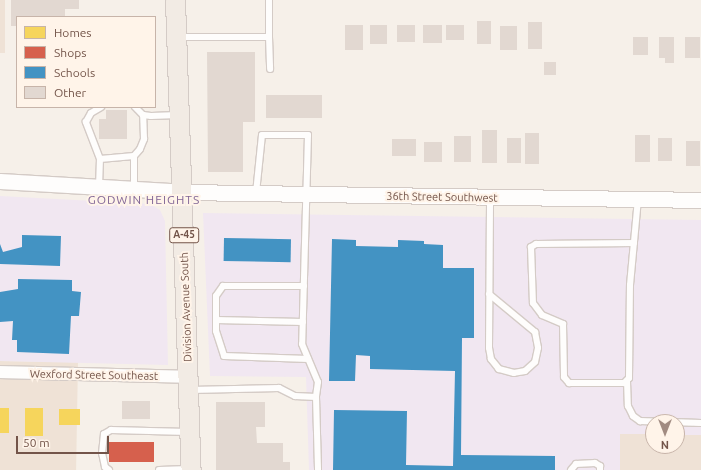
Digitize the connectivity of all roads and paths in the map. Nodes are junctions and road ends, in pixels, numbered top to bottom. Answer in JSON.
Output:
{"nodes":[{"id":1,"x":175,"y":0,"type":"edge"},
{"id":2,"x":269,"y":0,"type":"edge"},
{"id":3,"x":177,"y":37,"type":"junction"},
{"id":4,"x":269,"y":37,"type":"junction"},
{"id":5,"x":270,"y":69,"type":"dead end"},
{"id":6,"x":99,"y":108,"type":"edge"},
{"id":7,"x":136,"y":108,"type":"edge"},
{"id":8,"x":143,"y":115,"type":"junction"},
{"id":9,"x":180,"y":115,"type":"junction"},
{"id":10,"x":134,"y":156,"type":"junction"},
{"id":11,"x":100,"y":160,"type":"junction"},
{"id":12,"x":0,"y":181,"type":"edge"},
{"id":13,"x":99,"y":187,"type":"junction"},
{"id":14,"x":134,"y":189,"type":"junction"},
{"id":15,"x":182,"y":192,"type":"junction"},
{"id":16,"x":256,"y":194,"type":"junction"},
{"id":17,"x":306,"y":195,"type":"junction"},
{"id":18,"x":490,"y":198,"type":"junction"},
{"id":19,"x":638,"y":199,"type":"junction"},
{"id":20,"x":701,"y":200,"type":"edge"},
{"id":21,"x":634,"y":243,"type":"junction"},
{"id":22,"x":304,"y":286,"type":"junction"},
{"id":23,"x":489,"y":294,"type":"junction"},
{"id":24,"x":216,"y":320,"type":"junction"},
{"id":25,"x":303,"y":322,"type":"junction"},
{"id":26,"x":308,"y":360,"type":"junction"},
{"id":27,"x":0,"y":372,"type":"edge"},
{"id":28,"x":627,"y":381,"type":"junction"},
{"id":29,"x":189,"y":383,"type":"junction"},
{"id":30,"x":316,"y":397,"type":"junction"},
{"id":31,"x":701,"y":423,"type":"edge"},
{"id":32,"x":190,"y":432,"type":"junction"},
{"id":33,"x":191,"y":469,"type":"edge"},
{"id":34,"x":109,"y":470,"type":"edge"},
{"id":35,"x":159,"y":470,"type":"edge"},
{"id":36,"x":318,"y":470,"type":"edge"},
{"id":37,"x":571,"y":470,"type":"edge"},
{"id":38,"x":600,"y":470,"type":"edge"}],
"edges":[{"from":1,"to":3,"type":"main road","name":"Division Avenue South","number":"A-45"},
{"from":2,"to":4,"type":"lane"},
{"from":3,"to":4,"type":"lane"},
{"from":3,"to":9,"type":"main road","name":"Division Avenue South","number":"A-45"},
{"from":4,"to":5,"type":"lane"},
{"from":6,"to":11,"type":"lane"},
{"from":7,"to":8,"type":"lane"},
{"from":8,"to":9,"type":"lane"},
{"from":8,"to":10,"type":"lane"},
{"from":9,"to":15,"type":"main road","name":"Division Avenue South","number":"A-45"},
{"from":10,"to":11,"type":"lane"},
{"from":10,"to":14,"type":"lane"},
{"from":11,"to":13,"type":"lane"},
{"from":12,"to":13,"type":"street","name":"36th Street Southwest"},
{"from":13,"to":14,"type":"street","name":"36th Street Southwest"},
{"from":14,"to":15,"type":"street","name":"36th Street Southwest"},
{"from":15,"to":16,"type":"street","name":"36th Street Southwest"},
{"from":15,"to":29,"type":"main road","name":"Division Avenue South","number":"A-45"},
{"from":16,"to":17,"type":"street","name":"36th Street Southwest"},
{"from":16,"to":17,"type":"lane"},
{"from":17,"to":18,"type":"street","name":"36th Street Southwest"},
{"from":17,"to":22,"type":"lane"},
{"from":18,"to":19,"type":"street","name":"36th Street Southwest"},
{"from":18,"to":23,"type":"lane"},
{"from":19,"to":20,"type":"street","name":"36th Street Southwest"},
{"from":19,"to":21,"type":"lane"},
{"from":21,"to":28,"type":"lane"},
{"from":21,"to":28,"type":"lane"},
{"from":22,"to":24,"type":"lane"},
{"from":22,"to":25,"type":"lane"},
{"from":23,"to":23,"type":"lane"},
{"from":24,"to":25,"type":"lane"},
{"from":24,"to":26,"type":"lane"},
{"from":25,"to":26,"type":"lane"},
{"from":26,"to":30,"type":"lane"},
{"from":27,"to":29,"type":"street","name":"Wexford Street Southeast"},
{"from":28,"to":31,"type":"lane"},
{"from":29,"to":30,"type":"lane"},
{"from":29,"to":32,"type":"main road","name":"Division Avenue South","number":"A-45"},
{"from":30,"to":36,"type":"lane"},
{"from":32,"to":33,"type":"main road","name":"Division Avenue South","number":"A-45"},
{"from":32,"to":34,"type":"lane"},
{"from":33,"to":35,"type":"lane"},
{"from":37,"to":38,"type":"lane"}]}
